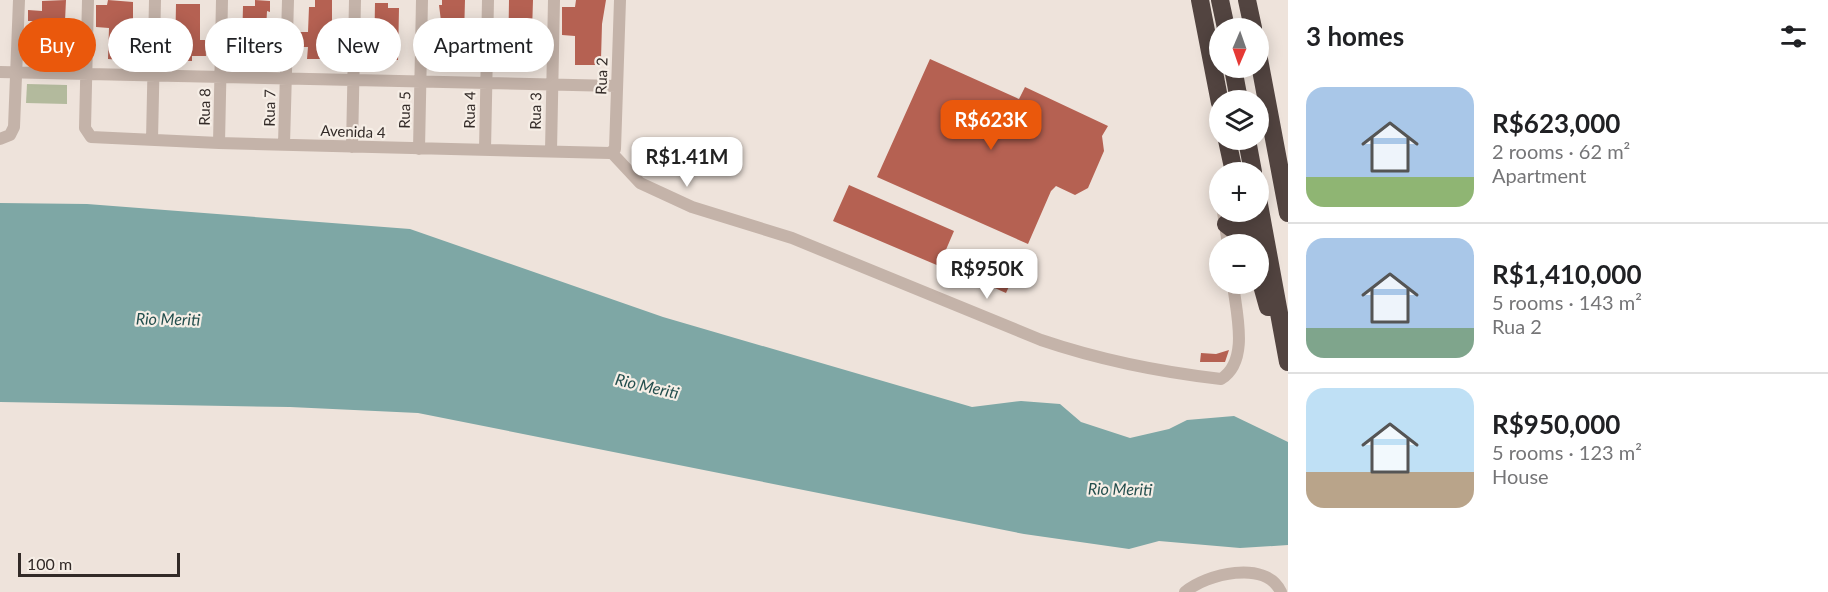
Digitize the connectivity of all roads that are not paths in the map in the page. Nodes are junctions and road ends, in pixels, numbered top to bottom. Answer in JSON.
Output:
{"nodes":[{"id":1,"x":19,"y":0,"type":"edge"},
{"id":2,"x":88,"y":0,"type":"edge"},
{"id":3,"x":155,"y":0,"type":"edge"},
{"id":4,"x":222,"y":0,"type":"edge"},
{"id":5,"x":288,"y":0,"type":"edge"},
{"id":6,"x":355,"y":0,"type":"edge"},
{"id":7,"x":422,"y":0,"type":"edge"},
{"id":8,"x":488,"y":0,"type":"edge"},
{"id":9,"x":554,"y":0,"type":"edge"},
{"id":10,"x":620,"y":0,"type":"edge"},
{"id":11,"x":1220,"y":0,"type":"edge"},
{"id":12,"x":1200,"y":1,"type":"edge"},
{"id":13,"x":1248,"y":2,"type":"edge"},
{"id":14,"x":1224,"y":18,"type":"edge"},
{"id":15,"x":1251,"y":18,"type":"edge"},
{"id":16,"x":0,"y":72,"type":"edge"},
{"id":17,"x":16,"y":72,"type":"junction"},
{"id":18,"x":87,"y":74,"type":"junction"},
{"id":19,"x":153,"y":75,"type":"junction"},
{"id":20,"x":221,"y":77,"type":"junction"},
{"id":21,"x":286,"y":78,"type":"junction"},
{"id":22,"x":353,"y":80,"type":"junction"},
{"id":23,"x":420,"y":81,"type":"junction"},
{"id":24,"x":486,"y":83,"type":"junction"},
{"id":25,"x":552,"y":84,"type":"junction"},
{"id":26,"x":616,"y":86,"type":"junction"},
{"id":27,"x":1217,"y":90,"type":"edge"},
{"id":28,"x":1269,"y":109,"type":"joint"},
{"id":29,"x":5,"y":137,"type":"edge"},
{"id":30,"x":152,"y":140,"type":"junction"},
{"id":31,"x":219,"y":143,"type":"junction"},
{"id":32,"x":284,"y":144,"type":"junction"},
{"id":33,"x":352,"y":147,"type":"junction"},
{"id":34,"x":419,"y":149,"type":"junction"},
{"id":35,"x":485,"y":150,"type":"junction"},
{"id":36,"x":550,"y":151,"type":"junction"},
{"id":37,"x":613,"y":152,"type":"junction"},
{"id":38,"x":1288,"y":153,"type":"edge"},
{"id":39,"x":1288,"y":213,"type":"edge"},
{"id":40,"x":1228,"y":222,"type":"edge"},
{"id":41,"x":1262,"y":222,"type":"edge"},
{"id":42,"x":1241,"y":234,"type":"edge"},
{"id":43,"x":1234,"y":294,"type":"edge"},
{"id":44,"x":1265,"y":294,"type":"edge"},
{"id":45,"x":1288,"y":362,"type":"edge"},
{"id":46,"x":1288,"y":369,"type":"edge"},
{"id":47,"x":1185,"y":592,"type":"edge"},
{"id":48,"x":1281,"y":592,"type":"edge"}],
"edges":[{"from":1,"to":17,"type":"street"},
{"from":2,"to":18,"type":"street"},
{"from":3,"to":19,"type":"street"},
{"from":4,"to":20,"type":"street","name":"Rua 8"},
{"from":5,"to":21,"type":"street","name":"Rua 7"},
{"from":6,"to":22,"type":"street"},
{"from":7,"to":23,"type":"street","name":"Rua 5"},
{"from":8,"to":24,"type":"street","name":"Rua 4"},
{"from":9,"to":25,"type":"street","name":"Rua 3"},
{"from":10,"to":26,"type":"street","name":"Rua 2"},
{"from":11,"to":14,"type":"highway"},
{"from":12,"to":27,"type":"highway"},
{"from":13,"to":15,"type":"highway"},
{"from":16,"to":17,"type":"street"},
{"from":17,"to":18,"type":"street"},
{"from":17,"to":29,"type":"street"},
{"from":18,"to":19,"type":"street"},
{"from":18,"to":30,"type":"street","name":"Avenida 4"},
{"from":19,"to":20,"type":"street"},
{"from":19,"to":30,"type":"street"},
{"from":20,"to":21,"type":"street"},
{"from":20,"to":31,"type":"street","name":"Rua 8"},
{"from":21,"to":22,"type":"street"},
{"from":21,"to":32,"type":"street","name":"Rua 7"},
{"from":22,"to":23,"type":"street"},
{"from":22,"to":33,"type":"street"},
{"from":23,"to":24,"type":"street"},
{"from":23,"to":34,"type":"street","name":"Rua 5"},
{"from":24,"to":25,"type":"street"},
{"from":24,"to":35,"type":"street","name":"Rua 4"},
{"from":25,"to":26,"type":"street"},
{"from":25,"to":36,"type":"street","name":"Rua 3"},
{"from":26,"to":37,"type":"street","name":"Rua 2"},
{"from":28,"to":38,"type":"highway"},
{"from":28,"to":39,"type":"highway"},
{"from":30,"to":31,"type":"street","name":"Avenida 4"},
{"from":31,"to":32,"type":"street","name":"Avenida 4"},
{"from":32,"to":33,"type":"street","name":"Avenida 4"},
{"from":33,"to":34,"type":"street","name":"Avenida 4"},
{"from":34,"to":35,"type":"street","name":"Avenida 4"},
{"from":35,"to":36,"type":"street","name":"Avenida 4"},
{"from":36,"to":37,"type":"street","name":"Avenida 4"},
{"from":37,"to":43,"type":"street"},
{"from":40,"to":42,"type":"highway"},
{"from":41,"to":45,"type":"highway"},
{"from":44,"to":46,"type":"highway"},
{"from":47,"to":48,"type":"street"}]}
